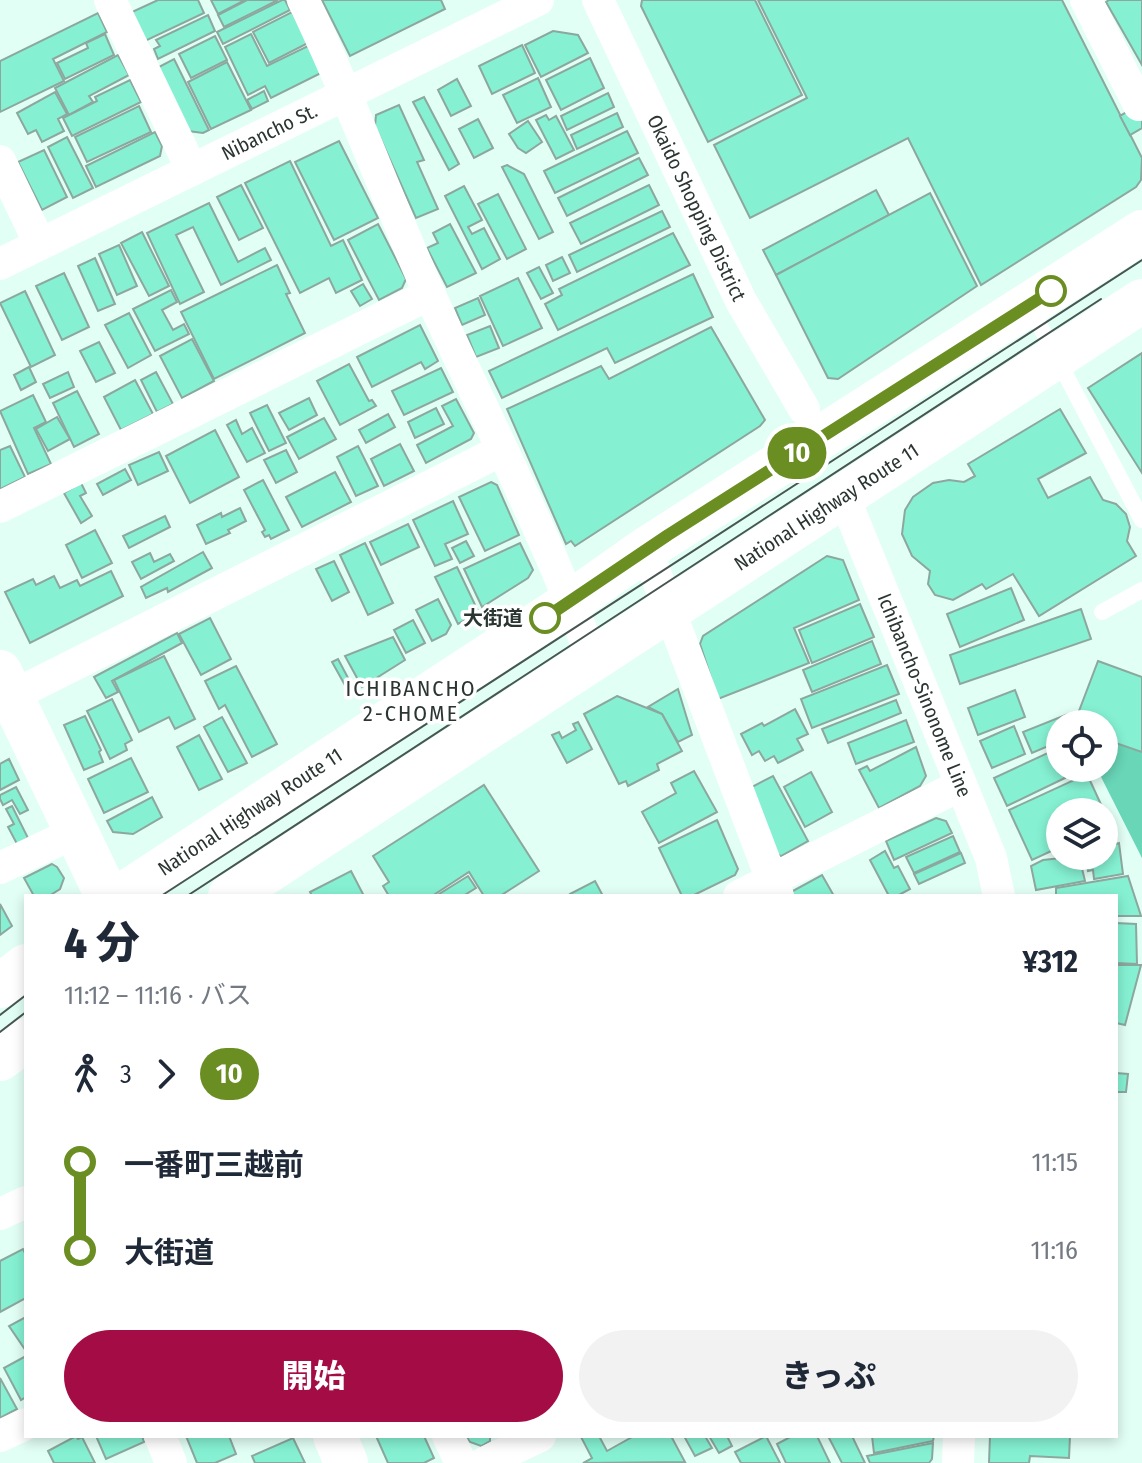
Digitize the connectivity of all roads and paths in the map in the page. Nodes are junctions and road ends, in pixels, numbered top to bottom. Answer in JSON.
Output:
{"nodes":[{"id":1,"x":110,"y":0,"type":"edge"},
{"id":2,"x":303,"y":0,"type":"edge"},
{"id":3,"x":538,"y":0,"type":"edge"},
{"id":4,"x":598,"y":0,"type":"edge"},
{"id":5,"x":1086,"y":0,"type":"edge"},
{"id":6,"x":346,"y":95,"type":"junction"},
{"id":7,"x":1139,"y":105,"type":"dead end"},
{"id":8,"x":0,"y":161,"type":"edge"},
{"id":9,"x":192,"y":170,"type":"junction"},
{"id":10,"x":1142,"y":232,"type":"edge"},
{"id":11,"x":40,"y":244,"type":"junction"},
{"id":12,"x":0,"y":264,"type":"edge"},
{"id":13,"x":430,"y":294,"type":"junction"},
{"id":14,"x":1142,"y":301,"type":"edge"},
{"id":15,"x":1029,"y":305,"type":"junction"},
{"id":16,"x":1056,"y":358,"type":"junction"},
{"id":17,"x":804,"y":409,"type":"dead end"},
{"id":18,"x":502,"y":450,"type":"junction"},
{"id":19,"x":844,"y":497,"type":"junction"},
{"id":20,"x":0,"y":507,"type":"edge"},
{"id":21,"x":1142,"y":520,"type":"edge"},
{"id":22,"x":646,"y":549,"type":"junction"},
{"id":23,"x":1142,"y":590,"type":"edge"},
{"id":24,"x":571,"y":602,"type":"junction"},
{"id":25,"x":668,"y":610,"type":"junction"},
{"id":26,"x":1102,"y":612,"type":"dead end"},
{"id":27,"x":593,"y":661,"type":"junction"},
{"id":28,"x":6,"y":684,"type":"edge"},
{"id":29,"x":961,"y":785,"type":"junction"},
{"id":30,"x":76,"y":832,"type":"junction"},
{"id":31,"x":0,"y":868,"type":"edge"},
{"id":32,"x":776,"y":888,"type":"edge"},
{"id":33,"x":106,"y":894,"type":"edge"},
{"id":34,"x":124,"y":894,"type":"edge"},
{"id":35,"x":233,"y":894,"type":"edge"},
{"id":36,"x":748,"y":894,"type":"edge"},
{"id":37,"x":999,"y":894,"type":"edge"},
{"id":38,"x":24,"y":968,"type":"edge"},
{"id":39,"x":0,"y":986,"type":"edge"},
{"id":40,"x":24,"y":1041,"type":"edge"},
{"id":41,"x":0,"y":1059,"type":"edge"},
{"id":42,"x":24,"y":1203,"type":"edge"},
{"id":43,"x":0,"y":1214,"type":"edge"},
{"id":44,"x":24,"y":1425,"type":"edge"},
{"id":45,"x":0,"y":1436,"type":"edge"},
{"id":46,"x":161,"y":1438,"type":"edge"},
{"id":47,"x":336,"y":1438,"type":"edge"},
{"id":48,"x":449,"y":1438,"type":"edge"},
{"id":49,"x":536,"y":1438,"type":"edge"},
{"id":50,"x":959,"y":1438,"type":"edge"},
{"id":51,"x":171,"y":1463,"type":"edge"},
{"id":52,"x":346,"y":1463,"type":"edge"},
{"id":53,"x":461,"y":1463,"type":"edge"},
{"id":54,"x":484,"y":1463,"type":"edge"},
{"id":55,"x":958,"y":1463,"type":"edge"}],
"edges":[{"from":1,"to":9,"type":"street"},
{"from":2,"to":6,"type":"street"},
{"from":3,"to":6,"type":"street","name":"Nibancho St."},
{"from":4,"to":17,"type":"street","name":"Okaido Shopping District"},
{"from":5,"to":7,"type":"street"},
{"from":6,"to":9,"type":"street","name":"Nibancho St."},
{"from":6,"to":13,"type":"street"},
{"from":8,"to":11,"type":"street"},
{"from":9,"to":11,"type":"street","name":"Nibancho St."},
{"from":10,"to":15,"type":"main road","name":"National Highway Route 11"},
{"from":11,"to":12,"type":"street","name":"Nibancho St."},
{"from":13,"to":18,"type":"street"},
{"from":13,"to":20,"type":"street"},
{"from":14,"to":16,"type":"main road","name":"National Highway Route 11"},
{"from":15,"to":16,"type":"lane"},
{"from":15,"to":22,"type":"main road","name":"National Highway Route 11"},
{"from":16,"to":19,"type":"main road","name":"National Highway Route 11"},
{"from":16,"to":21,"type":"lane"},
{"from":18,"to":24,"type":"street"},
{"from":18,"to":28,"type":"street"},
{"from":19,"to":25,"type":"main road","name":"National Highway Route 11"},
{"from":19,"to":29,"type":"street","name":"Ichibancho-Sinonome Line"},
{"from":22,"to":24,"type":"main road","name":"National Highway Route 11"},
{"from":22,"to":25,"type":"street"},
{"from":23,"to":26,"type":"lane"},
{"from":24,"to":27,"type":"street"},
{"from":24,"to":34,"type":"main road","name":"National Highway Route 11"},
{"from":25,"to":27,"type":"main road","name":"National Highway Route 11"},
{"from":25,"to":32,"type":"street"},
{"from":27,"to":35,"type":"main road","name":"National Highway Route 11"},
{"from":28,"to":30,"type":"main road"},
{"from":29,"to":32,"type":"street"},
{"from":29,"to":37,"type":"street","name":"Ichibancho-Sinonome Line"},
{"from":30,"to":31,"type":"street"},
{"from":30,"to":33,"type":"main road"},
{"from":32,"to":36,"type":"street"},
{"from":38,"to":39,"type":"main road"},
{"from":40,"to":41,"type":"main road"},
{"from":42,"to":43,"type":"street"},
{"from":44,"to":45,"type":"street"},
{"from":46,"to":51,"type":"street"},
{"from":47,"to":52,"type":"main road"},
{"from":48,"to":53,"type":"street"},
{"from":49,"to":54,"type":"street"},
{"from":50,"to":55,"type":"street"}]}
